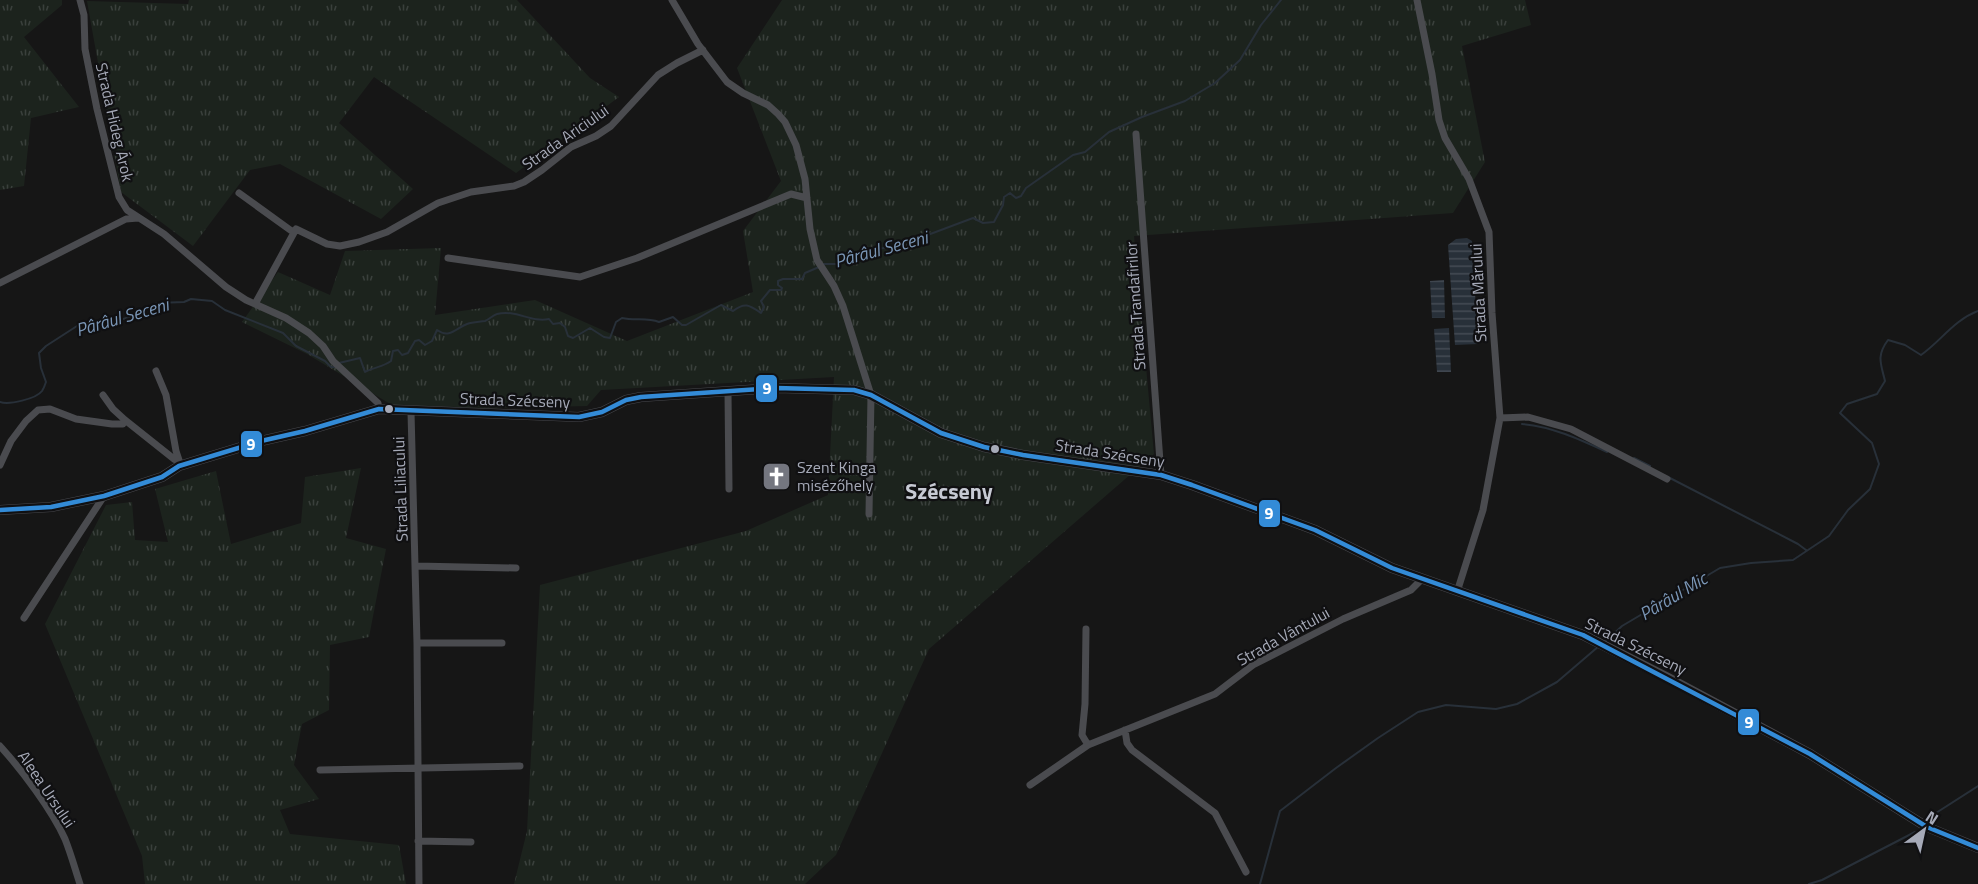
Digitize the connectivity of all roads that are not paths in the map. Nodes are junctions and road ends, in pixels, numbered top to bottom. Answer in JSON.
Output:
{"nodes":[{"id":1,"x":80,"y":0,"type":"edge"},
{"id":2,"x":672,"y":0,"type":"edge"},
{"id":3,"x":1417,"y":0,"type":"edge"},
{"id":4,"x":703,"y":50,"type":"junction"},
{"id":5,"x":1136,"y":134,"type":"dead end"},
{"id":6,"x":239,"y":193,"type":"dead end"},
{"id":7,"x":807,"y":198,"type":"junction"},
{"id":8,"x":138,"y":218,"type":"junction"},
{"id":9,"x":293,"y":232,"type":"junction"},
{"id":10,"x":448,"y":258,"type":"dead end"},
{"id":11,"x":0,"y":283,"type":"edge"},
{"id":12,"x":255,"y":304,"type":"junction"},
{"id":13,"x":156,"y":371,"type":"dead end"},
{"id":14,"x":728,"y":392,"type":"junction"},
{"id":15,"x":103,"y":395,"type":"dead end"},
{"id":16,"x":871,"y":395,"type":"junction"},
{"id":17,"x":379,"y":410,"type":"junction"},
{"id":18,"x":411,"y":411,"type":"junction"},
{"id":19,"x":1500,"y":418,"type":"junction"},
{"id":20,"x":125,"y":420,"type":"junction"},
{"id":21,"x":180,"y":464,"type":"junction"},
{"id":22,"x":0,"y":465,"type":"edge"},
{"id":23,"x":1161,"y":475,"type":"junction"},
{"id":24,"x":1667,"y":479,"type":"dead end"},
{"id":25,"x":729,"y":489,"type":"dead end"},
{"id":26,"x":104,"y":496,"type":"junction"},
{"id":27,"x":0,"y":510,"type":"edge"},
{"id":28,"x":869,"y":514,"type":"dead end"},
{"id":29,"x":416,"y":566,"type":"junction"},
{"id":30,"x":516,"y":568,"type":"dead end"},
{"id":31,"x":1421,"y":580,"type":"junction"},
{"id":32,"x":1457,"y":592,"type":"junction"},
{"id":33,"x":24,"y":618,"type":"dead end"},
{"id":34,"x":1086,"y":630,"type":"dead end"},
{"id":35,"x":417,"y":643,"type":"junction"},
{"id":36,"x":502,"y":644,"type":"dead end"},
{"id":37,"x":1125,"y":730,"type":"junction"},
{"id":38,"x":1088,"y":745,"type":"junction"},
{"id":39,"x":0,"y":746,"type":"edge"},
{"id":40,"x":520,"y":766,"type":"dead end"},
{"id":41,"x":418,"y":767,"type":"junction"},
{"id":42,"x":320,"y":770,"type":"dead end"},
{"id":43,"x":1030,"y":785,"type":"dead end"},
{"id":44,"x":418,"y":842,"type":"junction"},
{"id":45,"x":471,"y":842,"type":"dead end"},
{"id":46,"x":1978,"y":848,"type":"edge"},
{"id":47,"x":1246,"y":872,"type":"dead end"},
{"id":48,"x":80,"y":884,"type":"edge"},
{"id":49,"x":419,"y":884,"type":"edge"}],
"edges":[{"from":1,"to":8,"type":"street","name":"Strada Hideg Árok"},
{"from":2,"to":4,"type":"street"},
{"from":3,"to":19,"type":"street","name":"Strada Mărului"},
{"from":4,"to":7,"type":"street"},
{"from":4,"to":9,"type":"street","name":"Strada Ariciului"},
{"from":5,"to":23,"type":"street","name":"Strada Trandafirilor"},
{"from":6,"to":9,"type":"street","name":"Strada Ariciului"},
{"from":7,"to":10,"type":"street"},
{"from":7,"to":16,"type":"street"},
{"from":8,"to":11,"type":"street"},
{"from":8,"to":12,"type":"street","name":"Strada Hideg Árok"},
{"from":9,"to":12,"type":"street"},
{"from":12,"to":17,"type":"street","name":"Strada Hideg Árok"},
{"from":13,"to":21,"type":"street"},
{"from":14,"to":16,"type":"street","name":"Strada Szécseny"},
{"from":14,"to":18,"type":"street","name":"Strada Szécseny"},
{"from":14,"to":25,"type":"street"},
{"from":15,"to":20,"type":"street"},
{"from":16,"to":23,"type":"street","name":"Strada Szécseny"},
{"from":16,"to":28,"type":"street"},
{"from":17,"to":18,"type":"street","name":"Strada Szécseny"},
{"from":17,"to":21,"type":"street","name":"Strada Szécseny"},
{"from":18,"to":29,"type":"street","name":"Strada Liliacului"},
{"from":19,"to":24,"type":"street"},
{"from":19,"to":32,"type":"street","name":"Strada Mărului"},
{"from":20,"to":21,"type":"street"},
{"from":20,"to":22,"type":"street"},
{"from":21,"to":26,"type":"street","name":"Strada Szécseny"},
{"from":23,"to":31,"type":"street","name":"Strada Szécseny"},
{"from":26,"to":27,"type":"street","name":"Strada Szécseny"},
{"from":26,"to":33,"type":"street"},
{"from":29,"to":30,"type":"street"},
{"from":29,"to":35,"type":"street","name":"Strada Liliacului"},
{"from":31,"to":32,"type":"street","name":"Strada Szécseny"},
{"from":31,"to":37,"type":"street","name":"Strada Vântului"},
{"from":32,"to":46,"type":"street","name":"Strada Szécseny"},
{"from":34,"to":38,"type":"street"},
{"from":35,"to":36,"type":"street"},
{"from":35,"to":41,"type":"street","name":"Strada Liliacului"},
{"from":37,"to":38,"type":"street","name":"Strada Vântului"},
{"from":37,"to":47,"type":"street"},
{"from":38,"to":43,"type":"street","name":"Strada Vântului"},
{"from":39,"to":48,"type":"street","name":"Aleea Ursului"},
{"from":40,"to":41,"type":"street"},
{"from":41,"to":42,"type":"street"},
{"from":41,"to":44,"type":"street","name":"Strada Liliacului"},
{"from":44,"to":45,"type":"street"},
{"from":44,"to":49,"type":"street","name":"Strada Liliacului"}]}
